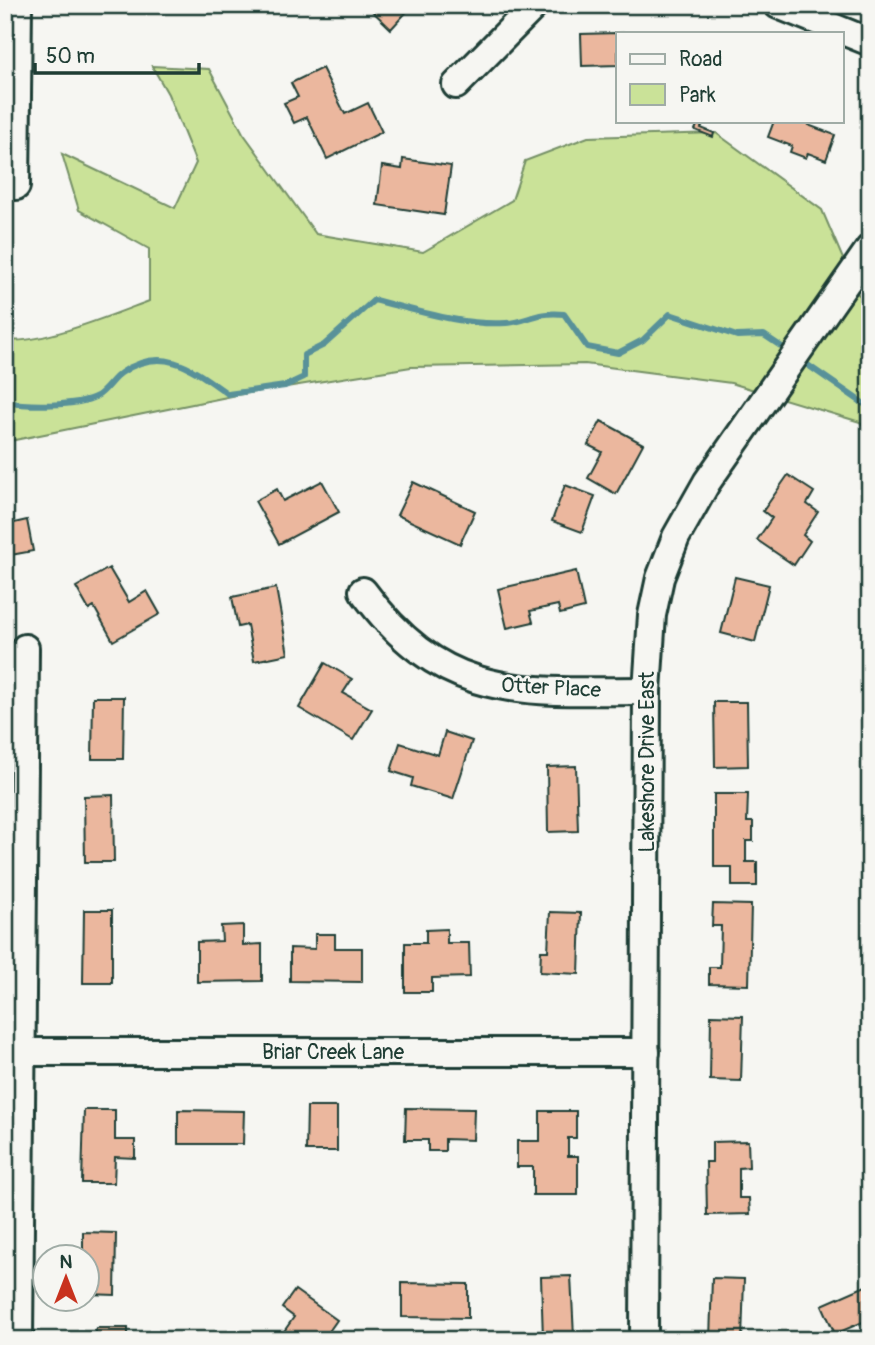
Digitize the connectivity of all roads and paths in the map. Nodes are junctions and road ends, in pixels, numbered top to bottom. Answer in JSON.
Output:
{"nodes":[{"id":1,"x":18,"y":5,"type":"edge"},
{"id":2,"x":536,"y":5,"type":"edge"},
{"id":3,"x":778,"y":5,"type":"edge"},
{"id":4,"x":870,"y":41,"type":"edge"},
{"id":5,"x":456,"y":85,"type":"dead end"},
{"id":6,"x":16,"y":186,"type":"dead end"},
{"id":7,"x":870,"y":248,"type":"edge"},
{"id":8,"x":363,"y":592,"type":"dead end"},
{"id":9,"x":25,"y":648,"type":"dead end"},
{"id":10,"x":647,"y":691,"type":"junction"},
{"id":11,"x":20,"y":1052,"type":"junction"},
{"id":12,"x":646,"y":1052,"type":"junction"},
{"id":13,"x":19,"y":1340,"type":"edge"},
{"id":14,"x":644,"y":1340,"type":"edge"}],
"edges":[{"from":1,"to":6,"type":"street"},
{"from":2,"to":5,"type":"street"},
{"from":3,"to":4,"type":"street"},
{"from":7,"to":10,"type":"street","name":"Lakeshore Drive East"},
{"from":8,"to":10,"type":"street","name":"Otter Place"},
{"from":9,"to":11,"type":"street"},
{"from":10,"to":12,"type":"street","name":"Lakeshore Drive East"},
{"from":11,"to":12,"type":"street","name":"Briar Creek Lane"},
{"from":11,"to":13,"type":"street"},
{"from":12,"to":14,"type":"street","name":"Lakeshore Drive East"}]}
